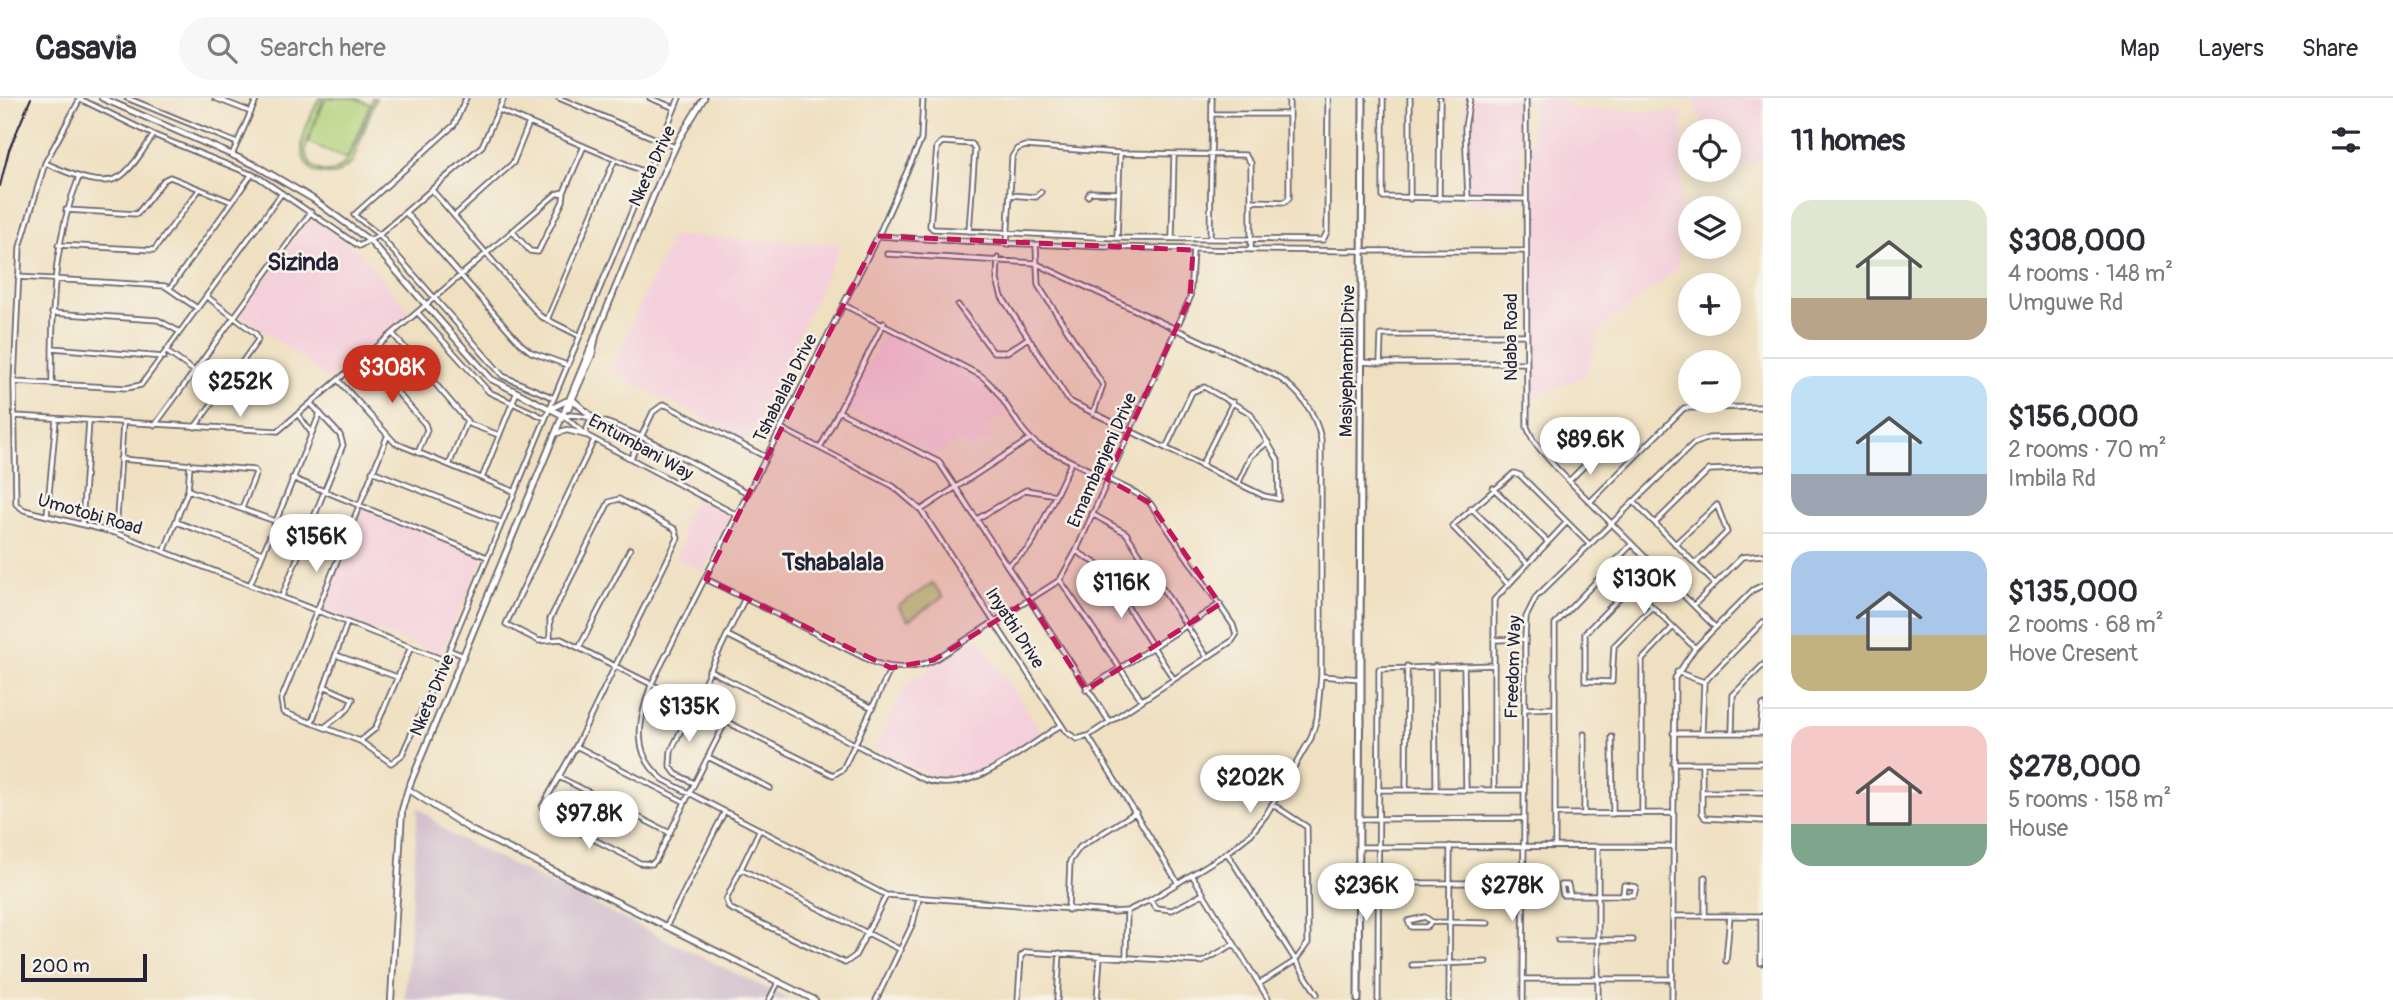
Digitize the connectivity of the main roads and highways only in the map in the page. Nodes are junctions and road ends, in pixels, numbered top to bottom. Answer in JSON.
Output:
{"nodes":[{"id":1,"x":1363,"y":98,"type":"edge"},
{"id":2,"x":1358,"y":1000,"type":"edge"}],
"edges":[{"from":1,"to":2,"type":"main road","name":"Masiyephambili Drive"}]}
